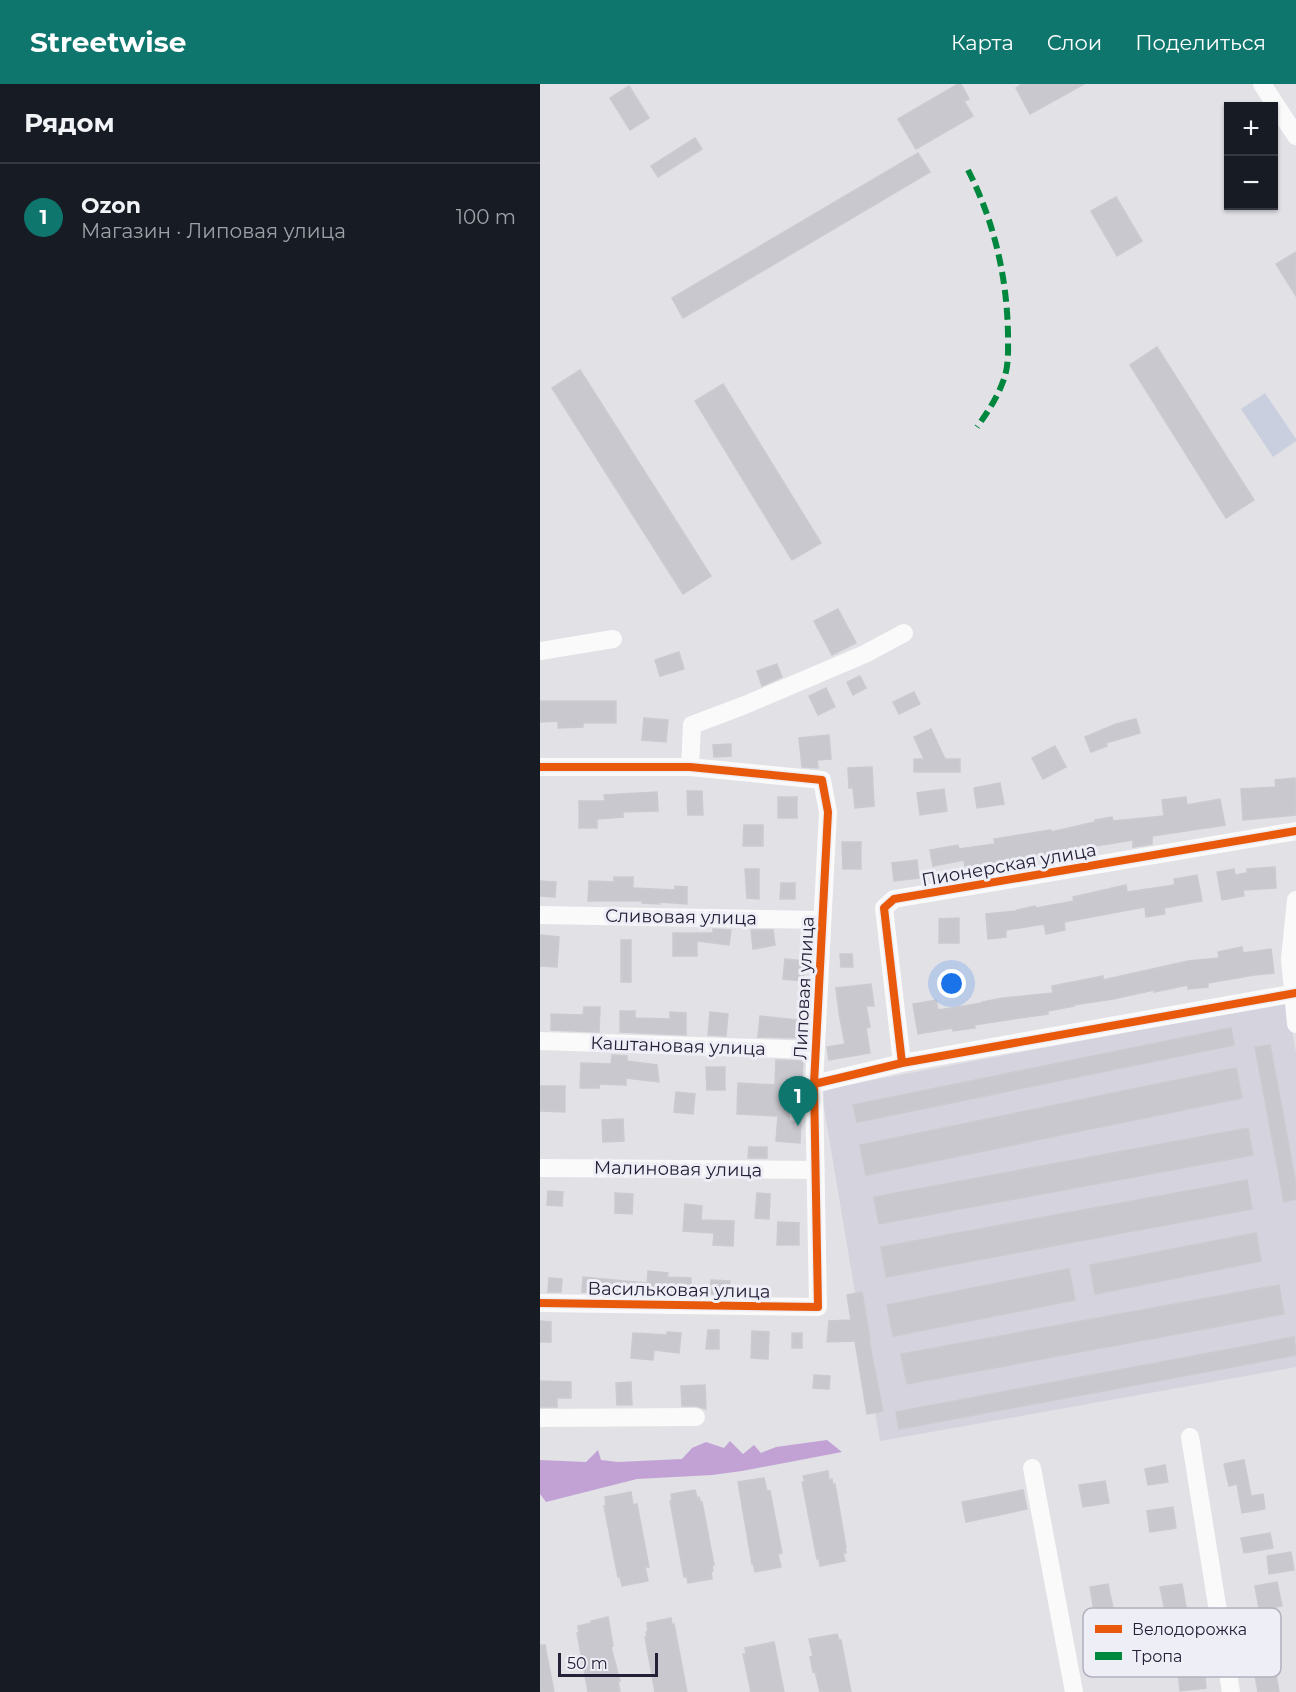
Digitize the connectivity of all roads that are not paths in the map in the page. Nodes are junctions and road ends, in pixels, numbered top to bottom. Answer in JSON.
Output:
{"nodes":[{"id":1,"x":1262,"y":84,"type":"edge"},
{"id":2,"x":1296,"y":136,"type":"edge"},
{"id":3,"x":904,"y":633,"type":"dead end"},
{"id":4,"x":613,"y":639,"type":"dead end"},
{"id":5,"x":540,"y":651,"type":"edge"},
{"id":6,"x":540,"y":767,"type":"edge"},
{"id":7,"x":690,"y":767,"type":"junction"},
{"id":8,"x":1296,"y":831,"type":"edge"},
{"id":9,"x":1296,"y":900,"type":"edge"},
{"id":10,"x":540,"y":915,"type":"edge"},
{"id":11,"x":822,"y":920,"type":"junction"},
{"id":12,"x":1294,"y":993,"type":"edge"},
{"id":13,"x":1296,"y":1024,"type":"edge"},
{"id":14,"x":540,"y":1041,"type":"edge"},
{"id":15,"x":816,"y":1050,"type":"junction"},
{"id":16,"x":902,"y":1063,"type":"junction"},
{"id":17,"x":814,"y":1084,"type":"junction"},
{"id":18,"x":540,"y":1168,"type":"edge"},
{"id":19,"x":816,"y":1170,"type":"junction"},
{"id":20,"x":540,"y":1303,"type":"edge"},
{"id":21,"x":818,"y":1307,"type":"joint"},
{"id":22,"x":696,"y":1417,"type":"dead end"},
{"id":23,"x":540,"y":1418,"type":"edge"},
{"id":24,"x":1190,"y":1437,"type":"dead end"},
{"id":25,"x":1032,"y":1468,"type":"dead end"},
{"id":26,"x":1217,"y":1608,"type":"edge"},
{"id":27,"x":1229,"y":1677,"type":"edge"},
{"id":28,"x":1074,"y":1692,"type":"edge"},
{"id":29,"x":1231,"y":1692,"type":"edge"}],
"edges":[{"from":1,"to":2,"type":"street"},
{"from":3,"to":7,"type":"street"},
{"from":4,"to":5,"type":"street"},
{"from":6,"to":7,"type":"street"},
{"from":7,"to":11,"type":"street","name":"Липовая улица"},
{"from":8,"to":16,"type":"street","name":"Пионерская улица"},
{"from":9,"to":12,"type":"street"},
{"from":10,"to":11,"type":"street","name":"Сливовая улица"},
{"from":11,"to":15,"type":"street","name":"Липовая улица"},
{"from":12,"to":13,"type":"street"},
{"from":12,"to":16,"type":"street"},
{"from":14,"to":15,"type":"street","name":"Каштановая улица"},
{"from":15,"to":17,"type":"street","name":"Липовая улица"},
{"from":16,"to":17,"type":"street"},
{"from":17,"to":19,"type":"street","name":"Липовая улица"},
{"from":18,"to":19,"type":"street","name":"Малиновая улица"},
{"from":19,"to":21,"type":"street","name":"Липовая улица"},
{"from":20,"to":21,"type":"street","name":"Васильковая улица"},
{"from":22,"to":23,"type":"street"},
{"from":24,"to":26,"type":"street"},
{"from":25,"to":28,"type":"street"},
{"from":27,"to":29,"type":"street"}]}
